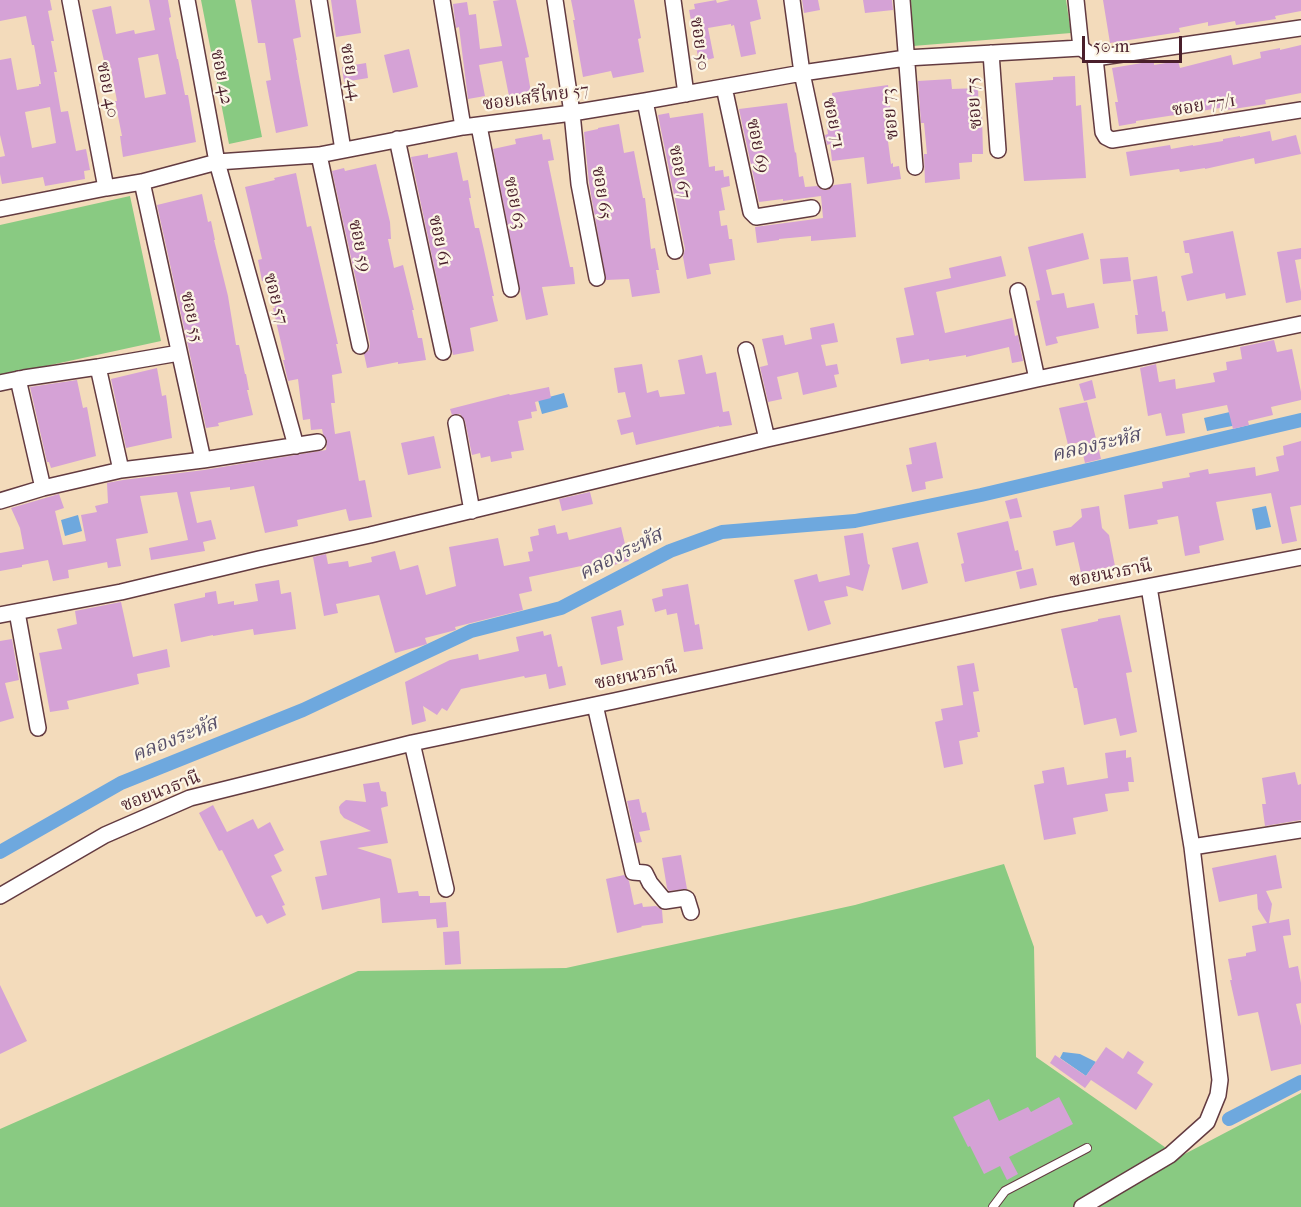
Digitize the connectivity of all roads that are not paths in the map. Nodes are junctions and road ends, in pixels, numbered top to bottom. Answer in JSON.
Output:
{"nodes":[{"id":1,"x":70,"y":0,"type":"edge"},
{"id":2,"x":187,"y":0,"type":"edge"},
{"id":3,"x":319,"y":0,"type":"edge"},
{"id":4,"x":442,"y":0,"type":"edge"},
{"id":5,"x":555,"y":0,"type":"edge"},
{"id":6,"x":674,"y":0,"type":"edge"},
{"id":7,"x":792,"y":0,"type":"edge"},
{"id":8,"x":902,"y":0,"type":"edge"},
{"id":9,"x":1076,"y":0,"type":"edge"},
{"id":10,"x":1301,"y":28,"type":"edge"},
{"id":11,"x":1081,"y":48,"type":"junction"},
{"id":12,"x":991,"y":53,"type":"junction"},
{"id":13,"x":906,"y":58,"type":"junction"},
{"id":14,"x":1095,"y":58,"type":"junction"},
{"id":15,"x":802,"y":73,"type":"junction"},
{"id":16,"x":724,"y":87,"type":"junction"},
{"id":17,"x":686,"y":94,"type":"junction"},
{"id":18,"x":645,"y":101,"type":"junction"},
{"id":19,"x":1301,"y":110,"type":"edge"},
{"id":20,"x":572,"y":113,"type":"junction"},
{"id":21,"x":479,"y":126,"type":"junction"},
{"id":22,"x":463,"y":127,"type":"junction"},
{"id":23,"x":397,"y":139,"type":"junction"},
{"id":24,"x":344,"y":150,"type":"junction"},
{"id":25,"x":998,"y":150,"type":"dead end"},
{"id":26,"x":319,"y":155,"type":"junction"},
{"id":27,"x":217,"y":162,"type":"junction"},
{"id":28,"x":915,"y":167,"type":"dead end"},
{"id":29,"x":825,"y":181,"type":"dead end"},
{"id":30,"x":142,"y":182,"type":"junction"},
{"id":31,"x":106,"y":188,"type":"junction"},
{"id":32,"x":812,"y":208,"type":"dead end"},
{"id":33,"x":0,"y":209,"type":"edge"},
{"id":34,"x":675,"y":251,"type":"dead end"},
{"id":35,"x":597,"y":278,"type":"dead end"},
{"id":36,"x":512,"y":289,"type":"dead end"},
{"id":37,"x":1018,"y":291,"type":"dead end"},
{"id":38,"x":1301,"y":324,"type":"edge"},
{"id":39,"x":360,"y":346,"type":"dead end"},
{"id":40,"x":746,"y":350,"type":"dead end"},
{"id":41,"x":443,"y":351,"type":"dead end"},
{"id":42,"x":179,"y":353,"type":"junction"},
{"id":43,"x":98,"y":367,"type":"junction"},
{"id":44,"x":18,"y":379,"type":"junction"},
{"id":45,"x":1037,"y":379,"type":"junction"},
{"id":46,"x":0,"y":383,"type":"edge"},
{"id":47,"x":456,"y":423,"type":"dead end"},
{"id":48,"x":767,"y":439,"type":"junction"},
{"id":49,"x":318,"y":442,"type":"dead end"},
{"id":50,"x":296,"y":446,"type":"junction"},
{"id":51,"x":202,"y":460,"type":"junction"},
{"id":52,"x":121,"y":470,"type":"junction"},
{"id":53,"x":43,"y":488,"type":"junction"},
{"id":54,"x":0,"y":501,"type":"edge"},
{"id":55,"x":472,"y":511,"type":"junction"},
{"id":56,"x":1301,"y":557,"type":"edge"},
{"id":57,"x":1149,"y":587,"type":"junction"},
{"id":58,"x":17,"y":612,"type":"junction"},
{"id":59,"x":0,"y":615,"type":"edge"},
{"id":60,"x":595,"y":705,"type":"junction"},
{"id":61,"x":38,"y":728,"type":"dead end"},
{"id":62,"x":412,"y":743,"type":"junction"},
{"id":63,"x":1301,"y":830,"type":"edge"},
{"id":64,"x":1192,"y":847,"type":"junction"},
{"id":65,"x":447,"y":889,"type":"dead end"},
{"id":66,"x":0,"y":896,"type":"edge"},
{"id":67,"x":691,"y":912,"type":"dead end"},
{"id":68,"x":1087,"y":1148,"type":"dead end"},
{"id":69,"x":993,"y":1207,"type":"edge"},
{"id":70,"x":1082,"y":1207,"type":"edge"}],
"edges":[{"from":1,"to":31,"type":"street","name":"ซอย 40"},
{"from":2,"to":27,"type":"street","name":"ซอย 42"},
{"from":3,"to":24,"type":"street","name":"ซอย 44"},
{"from":4,"to":22,"type":"street"},
{"from":5,"to":20,"type":"street","name":"ซอย 65"},
{"from":6,"to":17,"type":"street","name":"ซอย 50"},
{"from":7,"to":15,"type":"street","name":"ซอย 71"},
{"from":8,"to":13,"type":"street","name":"ซอย 73"},
{"from":9,"to":11,"type":"street"},
{"from":10,"to":14,"type":"street"},
{"from":11,"to":12,"type":"street","name":"ซอยเสรีไทย 57"},
{"from":11,"to":14,"type":"street"},
{"from":12,"to":13,"type":"street","name":"ซอยเสรีไทย 57"},
{"from":12,"to":25,"type":"street","name":"ซอย 75"},
{"from":13,"to":15,"type":"street","name":"ซอยเสรีไทย 57"},
{"from":13,"to":28,"type":"street","name":"ซอย 73"},
{"from":14,"to":19,"type":"street","name":"ซอย 77/1"},
{"from":15,"to":16,"type":"street","name":"ซอยเสรีไทย 57"},
{"from":15,"to":29,"type":"street","name":"ซอย 71"},
{"from":16,"to":17,"type":"street","name":"ซอยเสรีไทย 57"},
{"from":16,"to":32,"type":"street","name":"ซอย 69"},
{"from":17,"to":18,"type":"street","name":"ซอยเสรีไทย 57"},
{"from":18,"to":20,"type":"street","name":"ซอยเสรีไทย 57"},
{"from":18,"to":34,"type":"street","name":"ซอย 67"},
{"from":20,"to":21,"type":"street","name":"ซอยเสรีไทย 57"},
{"from":20,"to":35,"type":"street","name":"ซอย 65"},
{"from":21,"to":22,"type":"street","name":"ซอยเสรีไทย 57"},
{"from":21,"to":36,"type":"street","name":"ซอย 63"},
{"from":22,"to":23,"type":"street","name":"ซอยเสรีไทย 57"},
{"from":23,"to":24,"type":"street","name":"ซอยเสรีไทย 57"},
{"from":23,"to":41,"type":"street","name":"ซอย 61"},
{"from":24,"to":26,"type":"street","name":"ซอยเสรีไทย 57"},
{"from":26,"to":27,"type":"street","name":"ซอยเสรีไทย 57"},
{"from":26,"to":39,"type":"street","name":"ซอย 59"},
{"from":27,"to":30,"type":"street","name":"ซอยเสรีไทย 57"},
{"from":27,"to":50,"type":"street","name":"ซอย 57"},
{"from":30,"to":31,"type":"street","name":"ซอยเสรีไทย 57"},
{"from":30,"to":42,"type":"street","name":"ซอย 55"},
{"from":31,"to":33,"type":"street","name":"ซอยเสรีไทย 57"},
{"from":37,"to":45,"type":"street"},
{"from":38,"to":45,"type":"street"},
{"from":40,"to":48,"type":"street"},
{"from":42,"to":43,"type":"street"},
{"from":42,"to":51,"type":"street","name":"ซอย 55"},
{"from":43,"to":44,"type":"street"},
{"from":43,"to":52,"type":"street"},
{"from":44,"to":46,"type":"street"},
{"from":44,"to":53,"type":"street"},
{"from":45,"to":48,"type":"street"},
{"from":47,"to":55,"type":"street"},
{"from":48,"to":55,"type":"street"},
{"from":49,"to":50,"type":"street"},
{"from":50,"to":51,"type":"street"},
{"from":51,"to":52,"type":"street"},
{"from":52,"to":53,"type":"street"},
{"from":53,"to":54,"type":"street"},
{"from":55,"to":58,"type":"street"},
{"from":56,"to":57,"type":"street","name":"ซอยนวธานี"},
{"from":57,"to":60,"type":"street","name":"ซอยนวธานี"},
{"from":57,"to":64,"type":"street"},
{"from":58,"to":59,"type":"street"},
{"from":58,"to":61,"type":"street"},
{"from":60,"to":62,"type":"street","name":"ซอยนวธานี"},
{"from":60,"to":67,"type":"street"},
{"from":62,"to":65,"type":"street"},
{"from":62,"to":66,"type":"street","name":"ซอยนวธานี"},
{"from":63,"to":64,"type":"street"},
{"from":64,"to":70,"type":"street"},
{"from":68,"to":69,"type":"lane"}]}
